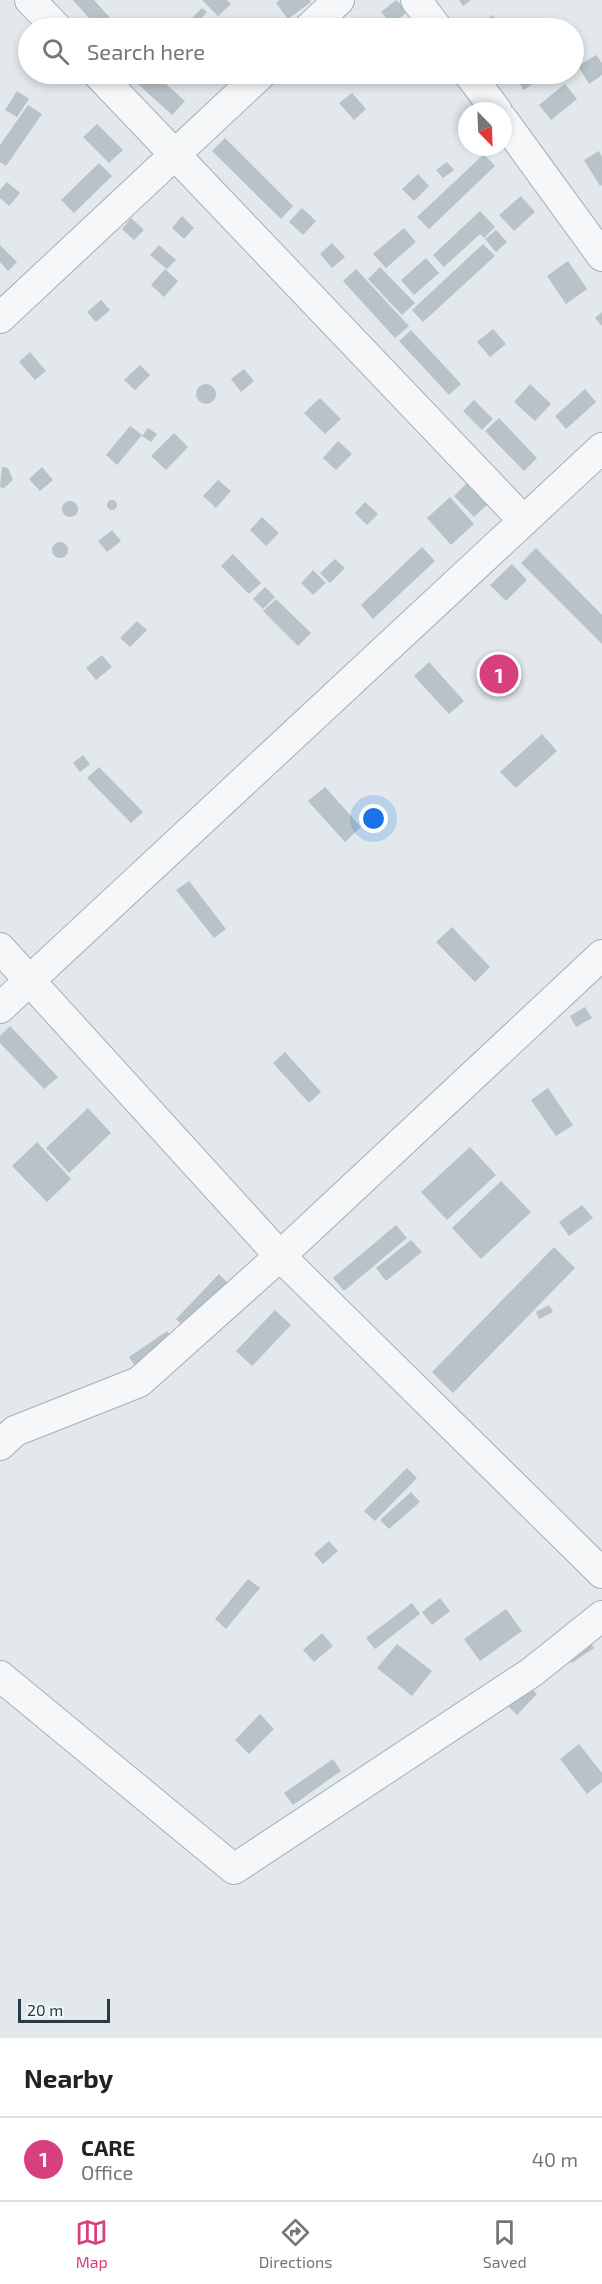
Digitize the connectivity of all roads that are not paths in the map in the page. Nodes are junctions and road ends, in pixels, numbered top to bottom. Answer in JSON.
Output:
{"nodes":[{"id":1,"x":30,"y":0,"type":"edge"},
{"id":2,"x":339,"y":0,"type":"edge"},
{"id":3,"x":416,"y":0,"type":"edge"},
{"id":4,"x":47,"y":18,"type":"edge"},
{"id":5,"x":320,"y":18,"type":"edge"},
{"id":6,"x":430,"y":18,"type":"edge"},
{"id":7,"x":108,"y":84,"type":"edge"},
{"id":8,"x":250,"y":84,"type":"edge"},
{"id":9,"x":477,"y":84,"type":"edge"},
{"id":10,"x":490,"y":102,"type":"edge"},
{"id":11,"x":512,"y":132,"type":"edge"},
{"id":12,"x":174,"y":155,"type":"junction"},
{"id":13,"x":602,"y":256,"type":"edge"},
{"id":14,"x":0,"y":318,"type":"edge"},
{"id":15,"x":602,"y":448,"type":"edge"},
{"id":16,"x":524,"y":521,"type":"junction"},
{"id":17,"x":0,"y":948,"type":"edge"},
{"id":18,"x":602,"y":955,"type":"edge"},
{"id":19,"x":31,"y":980,"type":"junction"},
{"id":20,"x":0,"y":1008,"type":"edge"},
{"id":21,"x":280,"y":1256,"type":"junction"},
{"id":22,"x":0,"y":1445,"type":"edge"},
{"id":23,"x":602,"y":1573,"type":"edge"},
{"id":24,"x":602,"y":1616,"type":"edge"},
{"id":25,"x":0,"y":1676,"type":"edge"}],
"edges":[{"from":1,"to":4,"type":"street"},
{"from":2,"to":5,"type":"street"},
{"from":3,"to":6,"type":"street"},
{"from":7,"to":12,"type":"street"},
{"from":8,"to":12,"type":"street"},
{"from":9,"to":10,"type":"street"},
{"from":11,"to":13,"type":"street"},
{"from":12,"to":14,"type":"street"},
{"from":12,"to":16,"type":"street"},
{"from":15,"to":16,"type":"street"},
{"from":16,"to":19,"type":"street"},
{"from":17,"to":19,"type":"street"},
{"from":18,"to":21,"type":"street"},
{"from":19,"to":20,"type":"street"},
{"from":19,"to":21,"type":"street"},
{"from":21,"to":22,"type":"street"},
{"from":21,"to":23,"type":"street"},
{"from":24,"to":25,"type":"street"}]}
